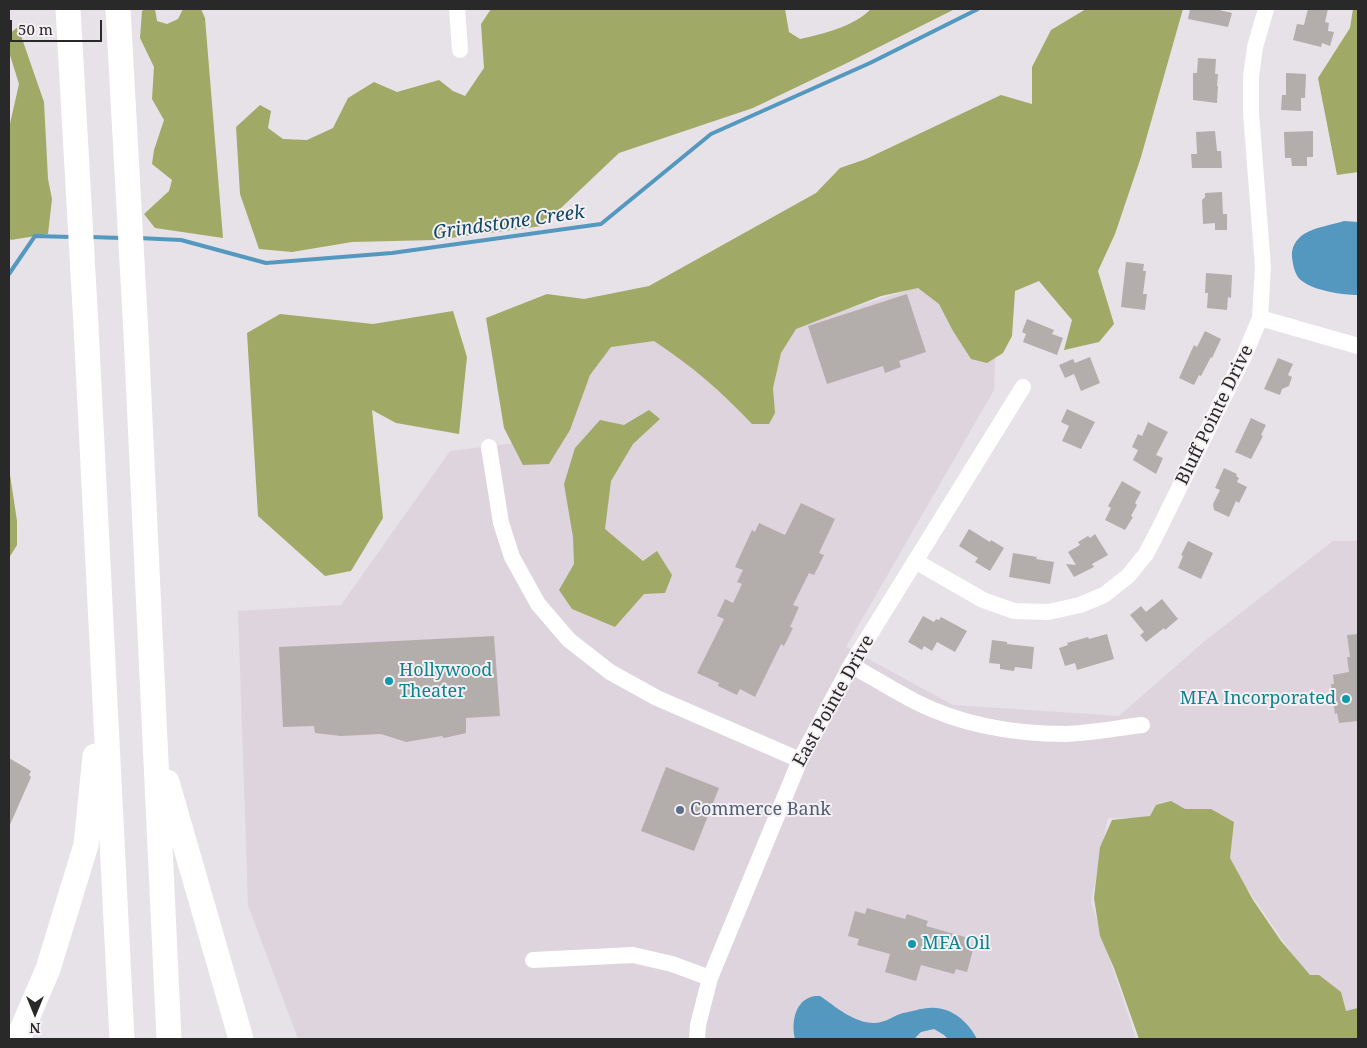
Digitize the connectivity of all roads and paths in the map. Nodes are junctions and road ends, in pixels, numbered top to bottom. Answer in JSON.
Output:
{"nodes":[{"id":1,"x":68,"y":9,"type":"edge"},
{"id":2,"x":118,"y":9,"type":"edge"},
{"id":3,"x":456,"y":9,"type":"edge"},
{"id":4,"x":1266,"y":9,"type":"edge"},
{"id":5,"x":460,"y":50,"type":"dead end"},
{"id":6,"x":1260,"y":318,"type":"junction"},
{"id":7,"x":1358,"y":346,"type":"edge"},
{"id":8,"x":1023,"y":388,"type":"dead end"},
{"id":9,"x":488,"y":446,"type":"dead end"},
{"id":10,"x":916,"y":561,"type":"junction"},
{"id":11,"x":851,"y":665,"type":"junction"},
{"id":12,"x":104,"y":676,"type":"junction"},
{"id":13,"x":1142,"y":725,"type":"dead end"},
{"id":14,"x":155,"y":743,"type":"junction"},
{"id":15,"x":800,"y":760,"type":"junction"},
{"id":16,"x":533,"y":960,"type":"dead end"},
{"id":17,"x":710,"y":978,"type":"junction"},
{"id":18,"x":18,"y":1039,"type":"edge"},
{"id":19,"x":122,"y":1039,"type":"edge"},
{"id":20,"x":169,"y":1039,"type":"edge"},
{"id":21,"x":241,"y":1039,"type":"edge"},
{"id":22,"x":697,"y":1039,"type":"edge"}],
"edges":[{"from":1,"to":12,"type":"highway"},
{"from":2,"to":14,"type":"highway"},
{"from":3,"to":5,"type":"street"},
{"from":4,"to":6,"type":"street","name":"Bluff Pointe Drive"},
{"from":6,"to":7,"type":"street"},
{"from":6,"to":10,"type":"street","name":"Bluff Pointe Drive"},
{"from":8,"to":10,"type":"street","name":"East Pointe Drive"},
{"from":9,"to":15,"type":"street"},
{"from":10,"to":11,"type":"street","name":"East Pointe Drive"},
{"from":11,"to":13,"type":"street"},
{"from":11,"to":15,"type":"street","name":"East Pointe Drive"},
{"from":12,"to":18,"type":"highway"},
{"from":12,"to":19,"type":"highway"},
{"from":14,"to":20,"type":"highway"},
{"from":14,"to":21,"type":"highway"},
{"from":15,"to":17,"type":"street","name":"East Pointe Drive"},
{"from":16,"to":17,"type":"street"},
{"from":17,"to":22,"type":"street","name":"East Pointe Drive"}]}
